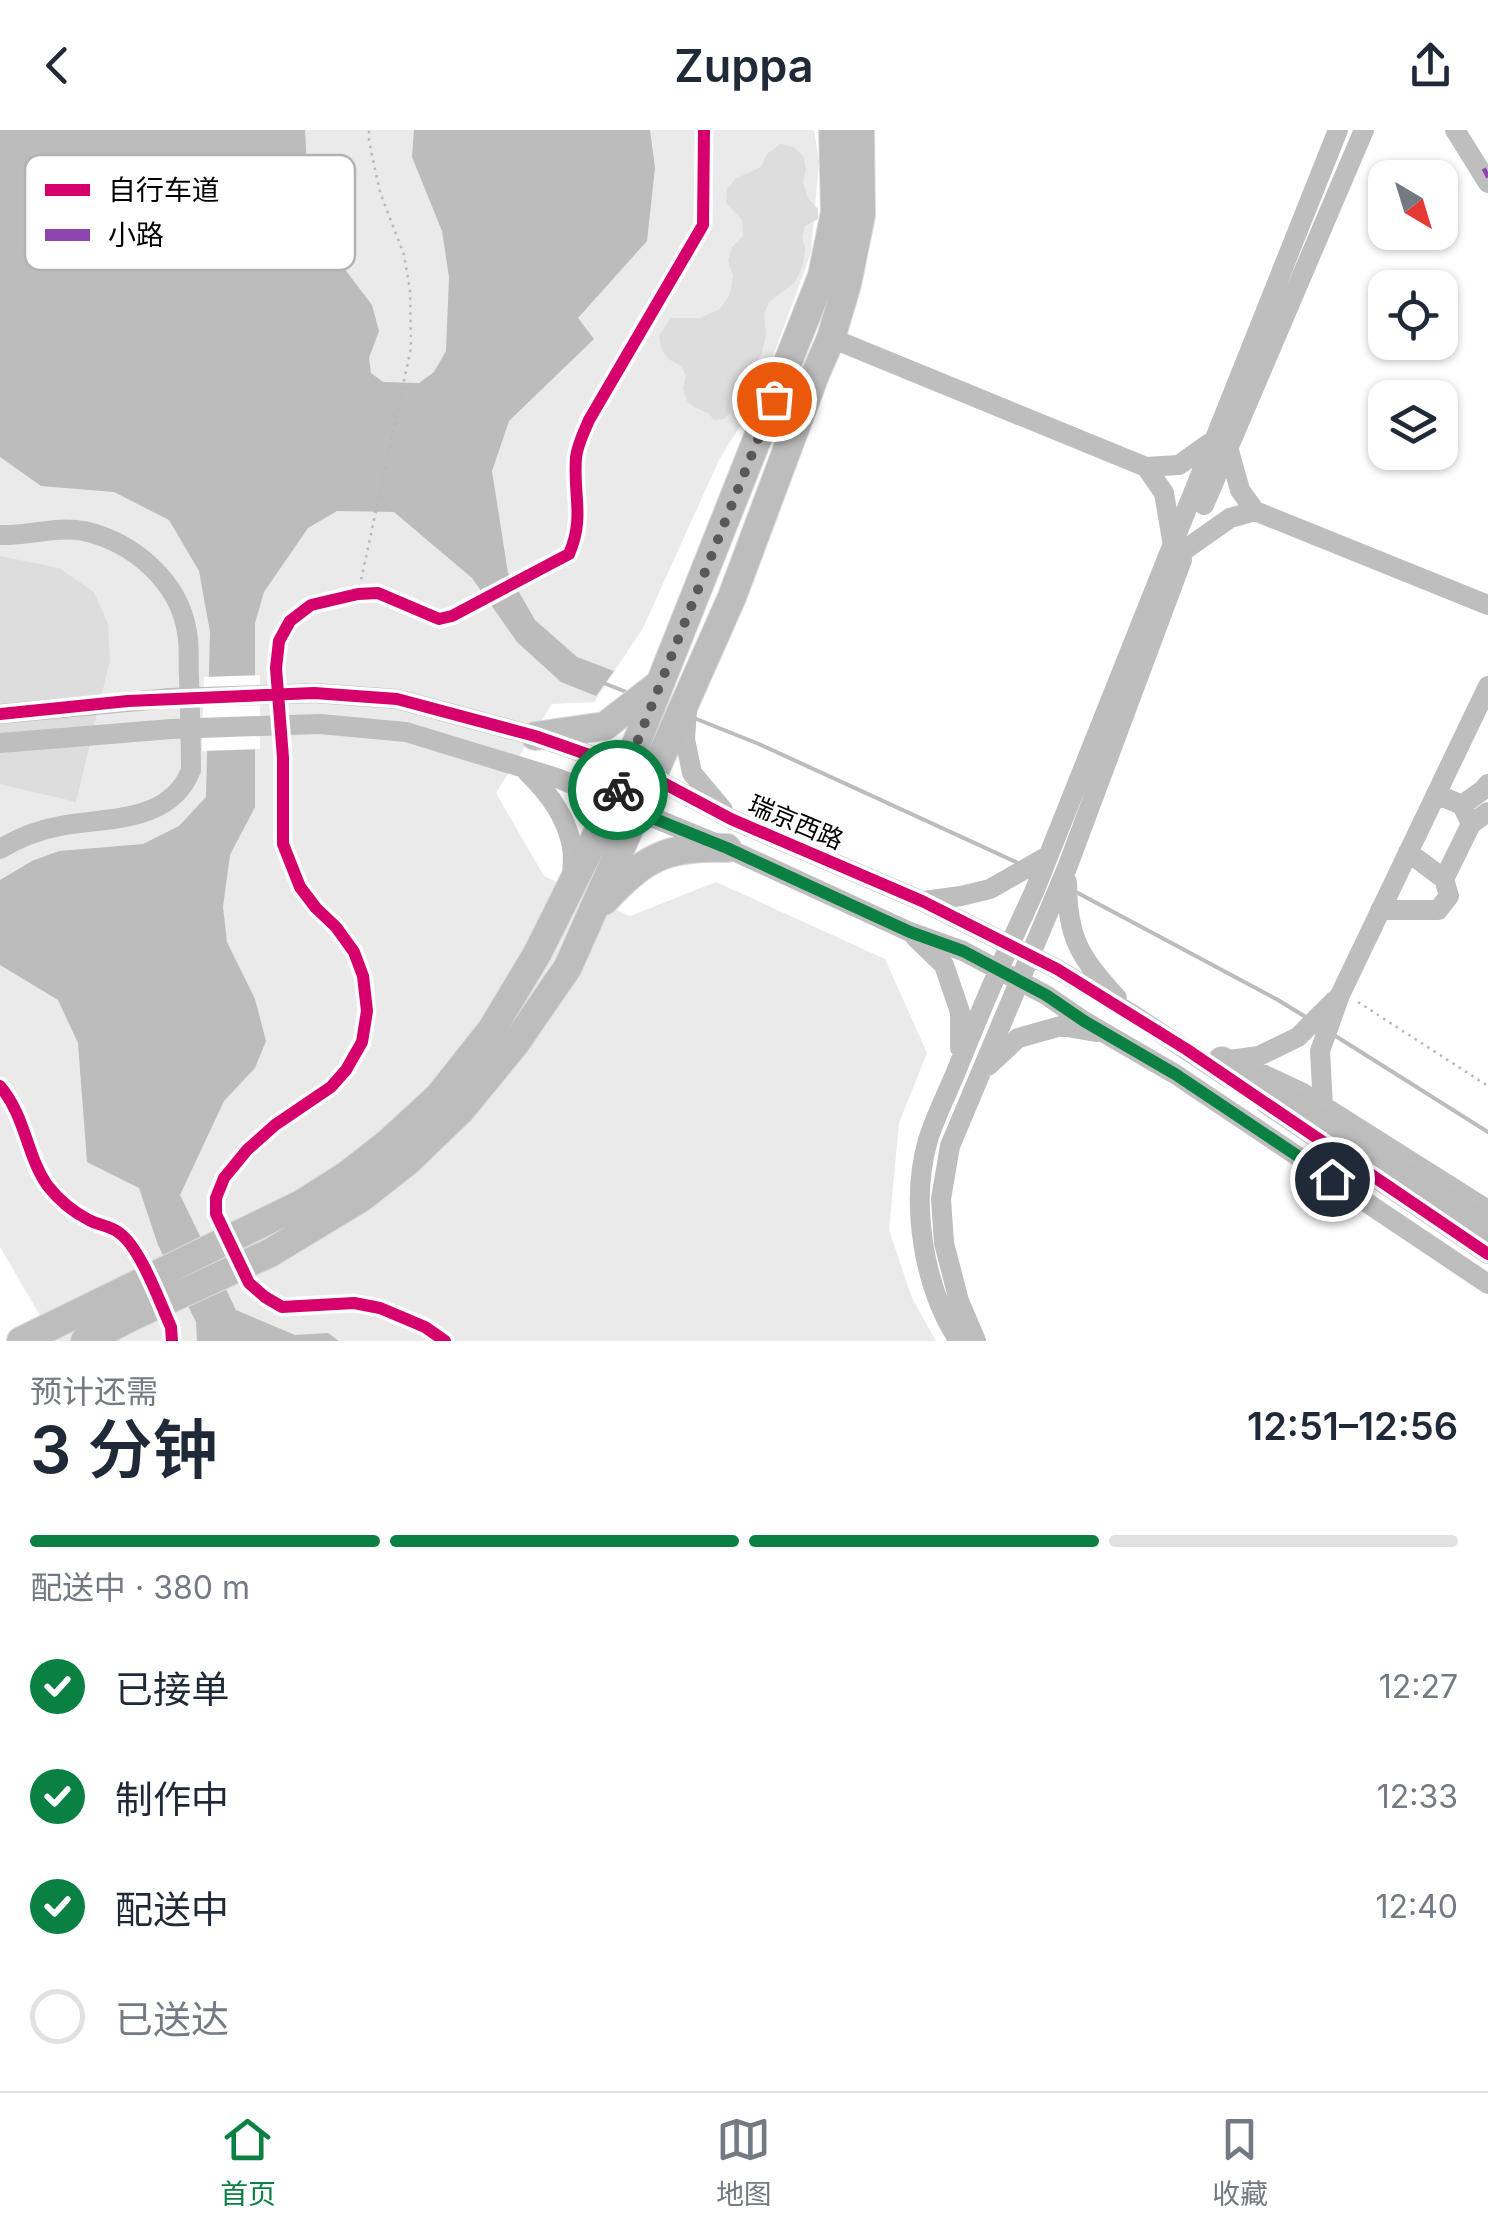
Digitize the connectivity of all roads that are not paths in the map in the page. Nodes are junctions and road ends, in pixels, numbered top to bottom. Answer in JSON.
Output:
{"nodes":[{"id":1,"x":833,"y":130,"type":"edge"},
{"id":2,"x":860,"y":130,"type":"edge"},
{"id":3,"x":1338,"y":130,"type":"edge"},
{"id":4,"x":1364,"y":130,"type":"edge"},
{"id":5,"x":1455,"y":130,"type":"edge"},
{"id":6,"x":1487,"y":176,"type":"edge"},
{"id":7,"x":831,"y":338,"type":"junction"},
{"id":8,"x":1221,"y":443,"type":"junction"},
{"id":9,"x":1146,"y":468,"type":"junction"},
{"id":10,"x":1255,"y":511,"type":"junction"},
{"id":11,"x":0,"y":535,"type":"edge"},
{"id":12,"x":1179,"y":548,"type":"junction"},
{"id":13,"x":700,"y":583,"type":"junction"},
{"id":14,"x":732,"y":597,"type":"junction"},
{"id":15,"x":1488,"y":605,"type":"edge"},
{"id":16,"x":659,"y":684,"type":"junction"},
{"id":17,"x":1488,"y":686,"type":"edge"},
{"id":18,"x":0,"y":714,"type":"edge"},
{"id":19,"x":535,"y":736,"type":"junction"},
{"id":20,"x":0,"y":743,"type":"edge"},
{"id":21,"x":653,"y":756,"type":"junction"},
{"id":22,"x":522,"y":768,"type":"junction"},
{"id":23,"x":1488,"y":784,"type":"edge"},
{"id":24,"x":1436,"y":794,"type":"junction"},
{"id":25,"x":624,"y":807,"type":"junction"},
{"id":26,"x":1474,"y":814,"type":"edge"},
{"id":27,"x":731,"y":819,"type":"junction"},
{"id":28,"x":727,"y":848,"type":"junction"},
{"id":29,"x":0,"y":849,"type":"edge"},
{"id":30,"x":1048,"y":852,"type":"junction"},
{"id":31,"x":1408,"y":852,"type":"junction"},
{"id":32,"x":1444,"y":879,"type":"junction"},
{"id":33,"x":572,"y":885,"type":"junction"},
{"id":34,"x":922,"y":902,"type":"junction"},
{"id":35,"x":1060,"y":906,"type":"junction"},
{"id":36,"x":1380,"y":910,"type":"junction"},
{"id":37,"x":592,"y":914,"type":"junction"},
{"id":38,"x":910,"y":932,"type":"junction"},
{"id":39,"x":1009,"y":945,"type":"junction"},
{"id":40,"x":537,"y":954,"type":"junction"},
{"id":41,"x":1030,"y":955,"type":"junction"},
{"id":42,"x":568,"y":968,"type":"junction"},
{"id":43,"x":998,"y":969,"type":"junction"},
{"id":44,"x":1020,"y":981,"type":"junction"},
{"id":45,"x":1344,"y":997,"type":"junction"},
{"id":46,"x":1132,"y":1014,"type":"junction"},
{"id":47,"x":1106,"y":1034,"type":"junction"},
{"id":48,"x":1186,"y":1049,"type":"junction"},
{"id":49,"x":1222,"y":1061,"type":"junction"},
{"id":50,"x":960,"y":1063,"type":"junction"},
{"id":51,"x":983,"y":1071,"type":"junction"},
{"id":52,"x":1323,"y":1107,"type":"junction"},
{"id":53,"x":1488,"y":1210,"type":"edge"},
{"id":54,"x":1488,"y":1228,"type":"edge"},
{"id":55,"x":1488,"y":1254,"type":"edge"},
{"id":56,"x":1488,"y":1284,"type":"edge"},
{"id":57,"x":126,"y":1305,"type":"junction"},
{"id":58,"x":21,"y":1341,"type":"edge"},
{"id":59,"x":85,"y":1341,"type":"edge"},
{"id":60,"x":959,"y":1341,"type":"edge"},
{"id":61,"x":976,"y":1341,"type":"edge"}],
"edges":[{"from":1,"to":13,"type":"main road"},
{"from":2,"to":7,"type":"main road"},
{"from":3,"to":8,"type":"street"},
{"from":4,"to":8,"type":"street"},
{"from":5,"to":6,"type":"street"},
{"from":7,"to":9,"type":"street"},
{"from":7,"to":14,"type":"main road"},
{"from":8,"to":9,"type":"street"},
{"from":8,"to":10,"type":"street"},
{"from":8,"to":12,"type":"street"},
{"from":9,"to":12,"type":"street"},
{"from":10,"to":12,"type":"street"},
{"from":10,"to":15,"type":"street"},
{"from":11,"to":29,"type":"street"},
{"from":12,"to":30,"type":"street"},
{"from":12,"to":35,"type":"street"},
{"from":13,"to":14,"type":"main road"},
{"from":13,"to":16,"type":"main road"},
{"from":14,"to":21,"type":"main road"},
{"from":16,"to":19,"type":"main road"},
{"from":16,"to":21,"type":"main road"},
{"from":17,"to":24,"type":"street"},
{"from":18,"to":19,"type":"street","name":"瑞京西路","bridge":true},
{"from":19,"to":21,"type":"street","name":"瑞京西路"},
{"from":20,"to":22,"type":"street","name":"瑞京西路","bridge":true},
{"from":21,"to":25,"type":"main road"},
{"from":21,"to":27,"type":"street","name":"瑞京西路"},
{"from":21,"to":27,"type":"street"},
{"from":22,"to":25,"type":"street","name":"瑞京西路"},
{"from":22,"to":33,"type":"street"},
{"from":23,"to":26,"type":"street"},
{"from":24,"to":26,"type":"street"},
{"from":24,"to":31,"type":"street"},
{"from":25,"to":28,"type":"street","name":"瑞京西路"},
{"from":25,"to":33,"type":"main road"},
{"from":25,"to":37,"type":"main road"},
{"from":26,"to":32,"type":"street"},
{"from":27,"to":34,"type":"street","name":"瑞京西路"},
{"from":28,"to":37,"type":"main road"},
{"from":28,"to":38,"type":"street","name":"瑞京西路"},
{"from":30,"to":34,"type":"street"},
{"from":30,"to":39,"type":"street"},
{"from":31,"to":32,"type":"street"},
{"from":31,"to":36,"type":"street"},
{"from":32,"to":36,"type":"street"},
{"from":33,"to":40,"type":"main road"},
{"from":34,"to":39,"type":"street","name":"瑞京西路"},
{"from":35,"to":41,"type":"street"},
{"from":35,"to":46,"type":"street"},
{"from":36,"to":45,"type":"street"},
{"from":37,"to":42,"type":"main road"},
{"from":38,"to":43,"type":"street","name":"瑞京西路"},
{"from":38,"to":50,"type":"street"},
{"from":39,"to":41,"type":"street","name":"瑞京西路"},
{"from":39,"to":43,"type":"street"},
{"from":40,"to":42,"type":"main road"},
{"from":40,"to":57,"type":"main road"},
{"from":41,"to":44,"type":"street"},
{"from":41,"to":46,"type":"street","name":"瑞京西路"},
{"from":42,"to":57,"type":"main road"},
{"from":43,"to":44,"type":"street","name":"瑞京西路"},
{"from":43,"to":50,"type":"street"},
{"from":44,"to":47,"type":"street","name":"瑞京西路"},
{"from":44,"to":51,"type":"street"},
{"from":45,"to":49,"type":"street"},
{"from":45,"to":52,"type":"street"},
{"from":46,"to":48,"type":"street","name":"瑞京西路"},
{"from":47,"to":51,"type":"street"},
{"from":47,"to":56,"type":"street","name":"瑞京西路"},
{"from":48,"to":49,"type":"street"},
{"from":48,"to":55,"type":"street","name":"瑞京西路"},
{"from":49,"to":52,"type":"street"},
{"from":49,"to":54,"type":"main road"},
{"from":50,"to":60,"type":"street"},
{"from":51,"to":61,"type":"street"},
{"from":52,"to":53,"type":"street"},
{"from":57,"to":58,"type":"main road"},
{"from":57,"to":59,"type":"main road"}]}
